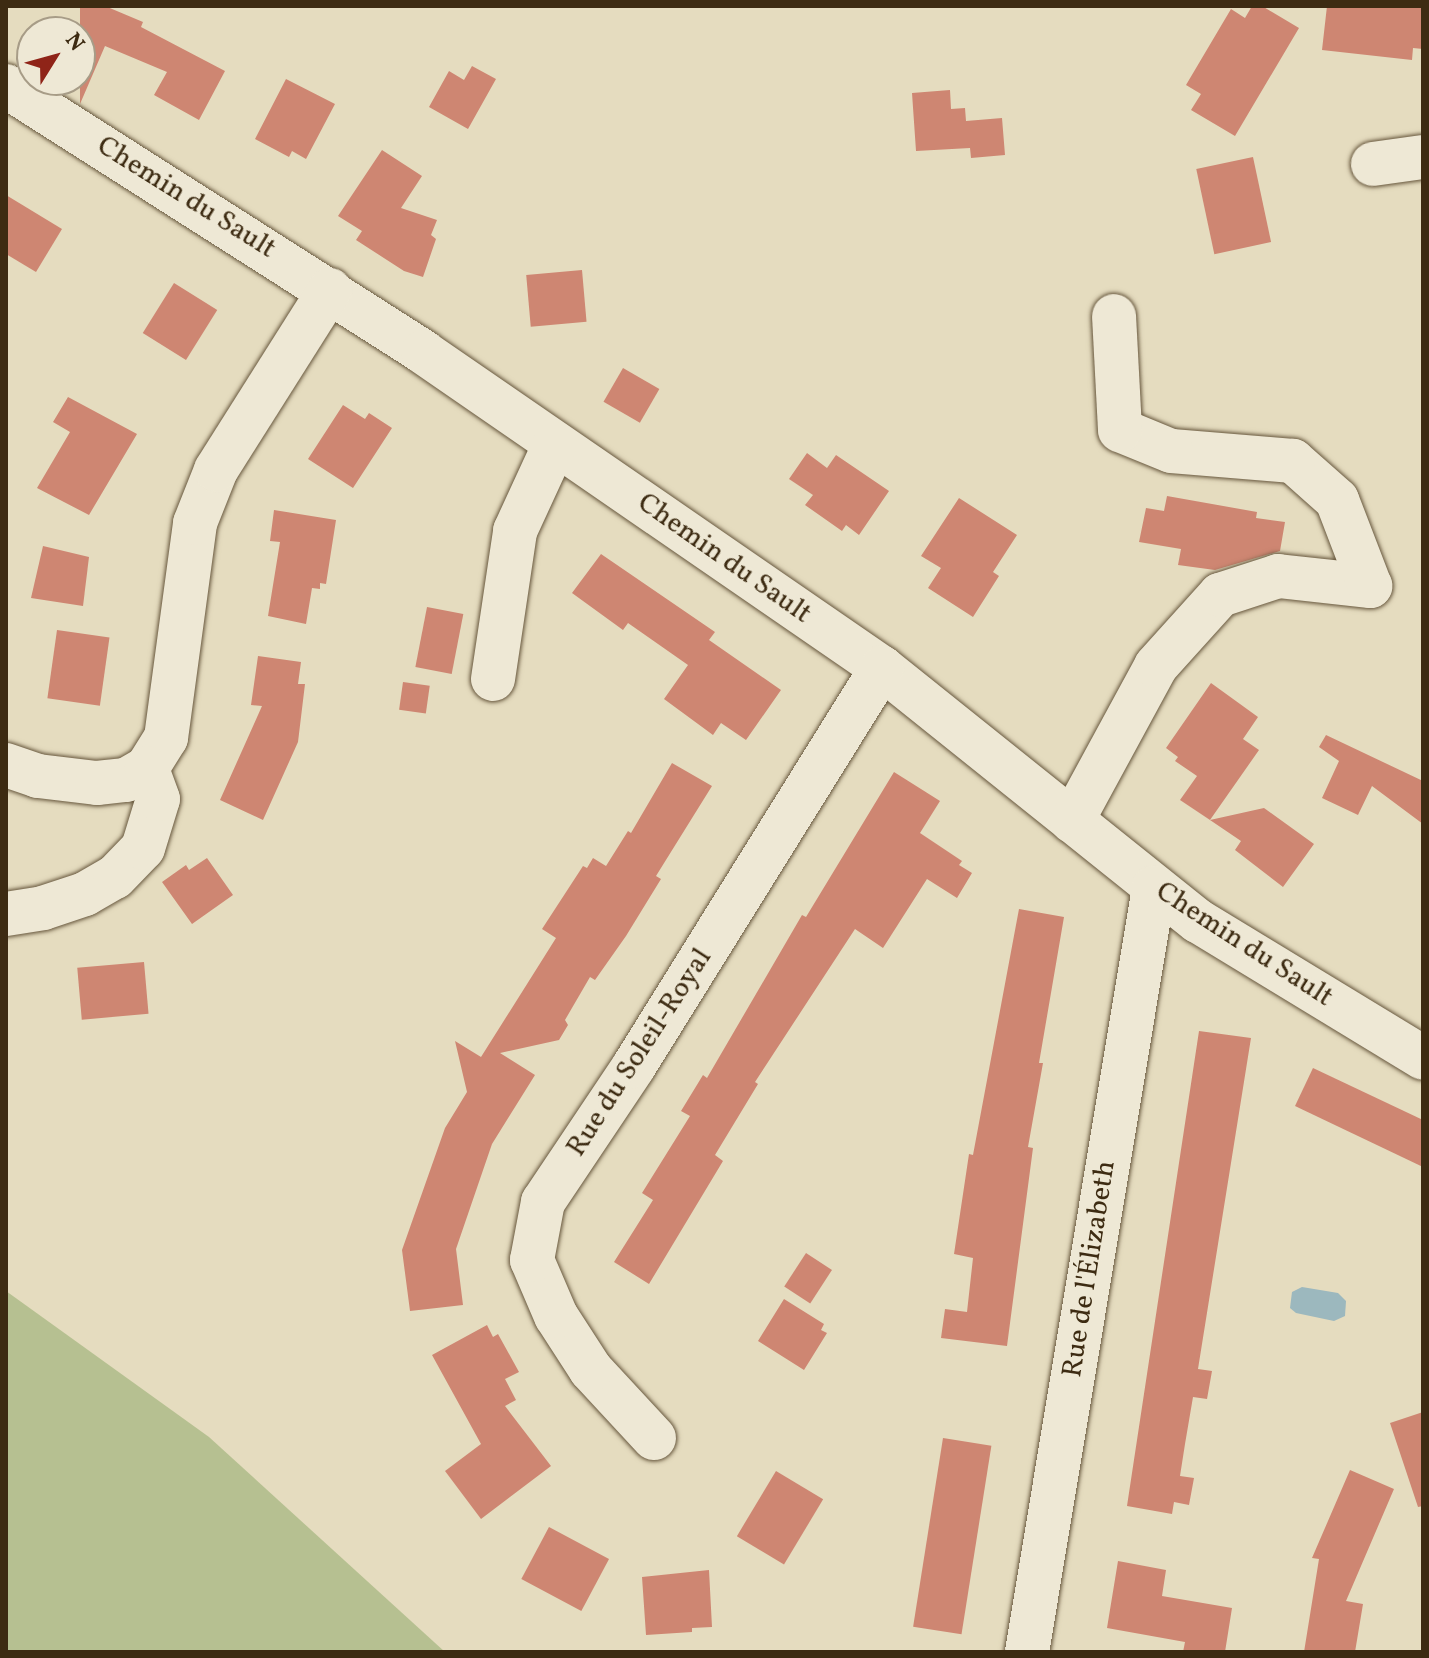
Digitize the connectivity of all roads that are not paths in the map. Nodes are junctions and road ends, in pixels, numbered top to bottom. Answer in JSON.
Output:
{"nodes":[{"id":1,"x":6,"y":86,"type":"edge"},
{"id":2,"x":1423,"y":157,"type":"edge"},
{"id":3,"x":1373,"y":164,"type":"dead end"},
{"id":4,"x":330,"y":290,"type":"junction"},
{"id":5,"x":1114,"y":316,"type":"dead end"},
{"id":6,"x":555,"y":444,"type":"junction"},
{"id":7,"x":882,"y":668,"type":"junction"},
{"id":8,"x":493,"y":679,"type":"dead end"},
{"id":9,"x":6,"y":765,"type":"edge"},
{"id":10,"x":147,"y":768,"type":"junction"},
{"id":11,"x":1072,"y":821,"type":"junction"},
{"id":12,"x":1154,"y":887,"type":"junction"},
{"id":13,"x":6,"y":914,"type":"edge"},
{"id":14,"x":1423,"y":1058,"type":"edge"},
{"id":15,"x":654,"y":1438,"type":"dead end"},
{"id":16,"x":1027,"y":1652,"type":"edge"}],
"edges":[{"from":1,"to":4,"type":"street","name":"Chemin du Sault"},
{"from":2,"to":3,"type":"street"},
{"from":4,"to":6,"type":"street","name":"Chemin du Sault"},
{"from":4,"to":10,"type":"street"},
{"from":5,"to":11,"type":"street"},
{"from":6,"to":7,"type":"street","name":"Chemin du Sault"},
{"from":6,"to":8,"type":"street"},
{"from":7,"to":11,"type":"street","name":"Chemin du Sault"},
{"from":7,"to":15,"type":"street","name":"Rue du Soleil-Royal"},
{"from":9,"to":10,"type":"street"},
{"from":10,"to":13,"type":"street"},
{"from":11,"to":12,"type":"street","name":"Chemin du Sault"},
{"from":12,"to":14,"type":"street","name":"Chemin du Sault"},
{"from":12,"to":16,"type":"street","name":"Rue de l'Élizabeth"}]}
